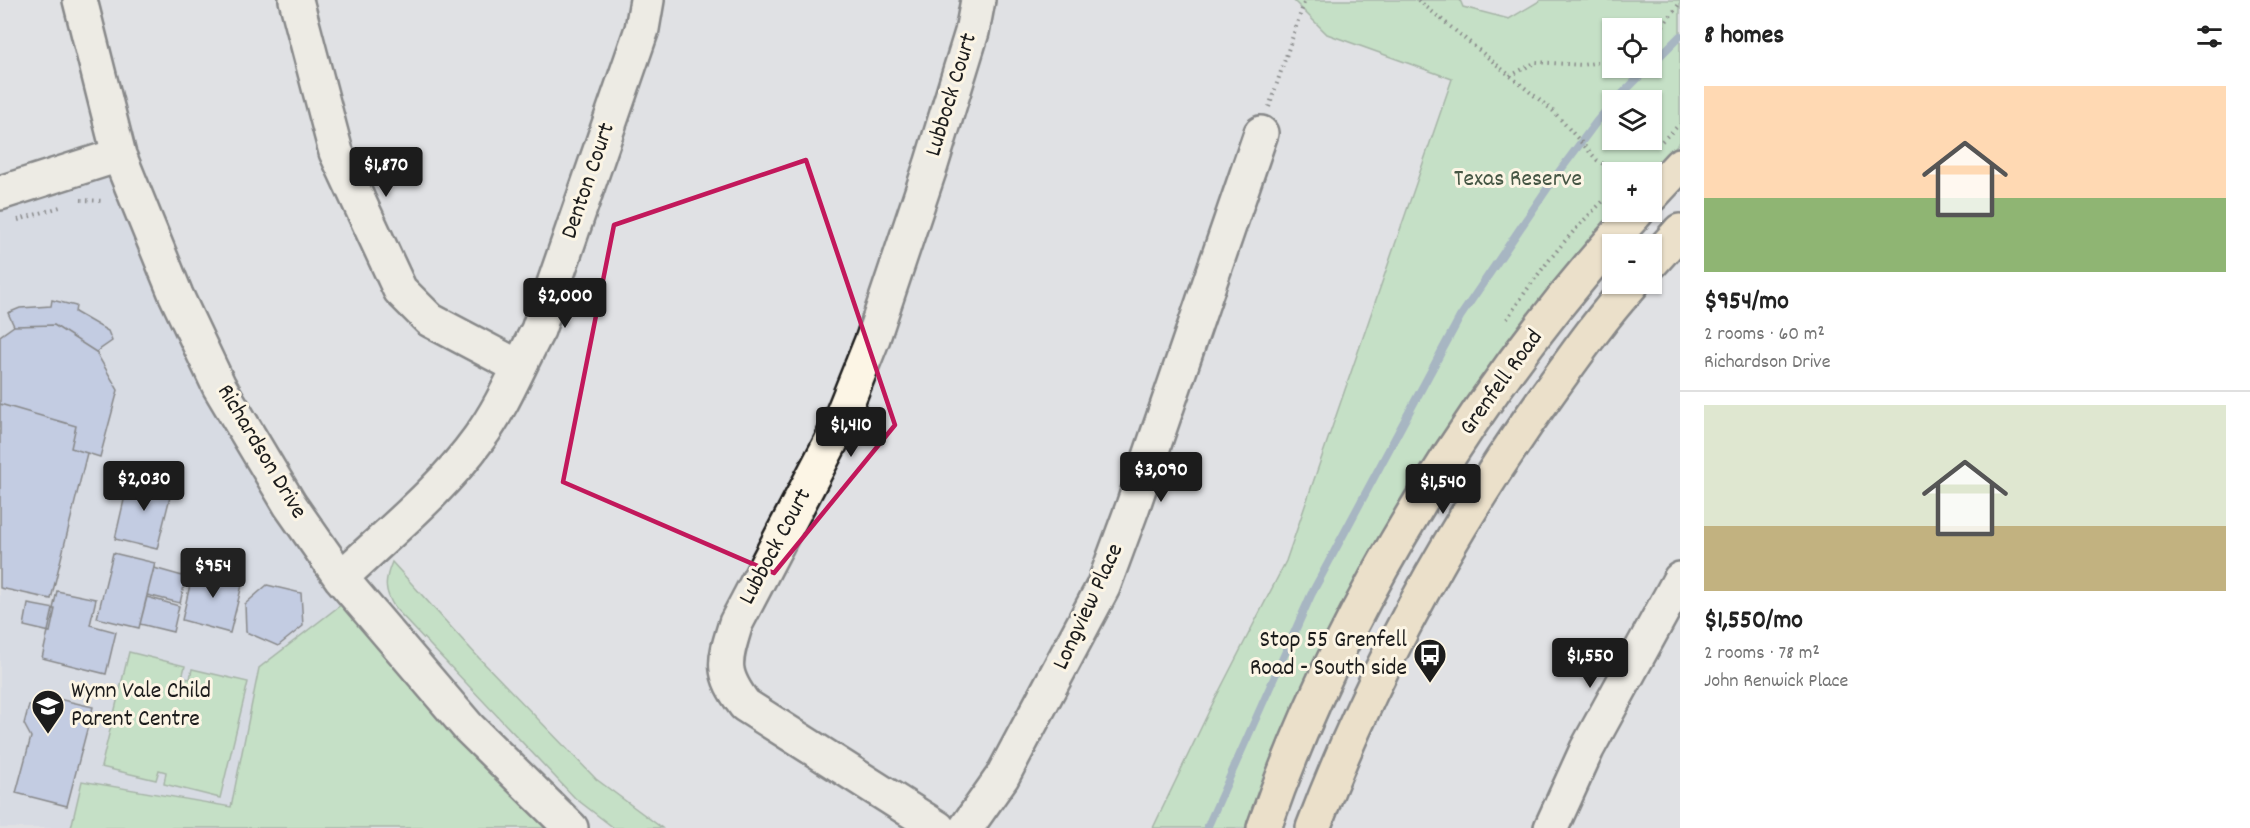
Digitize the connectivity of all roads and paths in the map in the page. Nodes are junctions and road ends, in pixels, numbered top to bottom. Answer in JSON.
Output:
{"nodes":[{"id":1,"x":80,"y":0,"type":"edge"},
{"id":2,"x":296,"y":0,"type":"edge"},
{"id":3,"x":647,"y":0,"type":"edge"},
{"id":4,"x":978,"y":0,"type":"edge"},
{"id":5,"x":1305,"y":0,"type":"edge"},
{"id":6,"x":1418,"y":0,"type":"edge"},
{"id":7,"x":1680,"y":3,"type":"edge"},
{"id":8,"x":1662,"y":27,"type":"edge"},
{"id":9,"x":1602,"y":62,"type":"edge"},
{"id":10,"x":1510,"y":76,"type":"junction"},
{"id":11,"x":1262,"y":133,"type":"joint"},
{"id":12,"x":119,"y":155,"type":"junction"},
{"id":13,"x":1602,"y":163,"type":"edge"},
{"id":14,"x":1680,"y":165,"type":"edge"},
{"id":15,"x":1662,"y":184,"type":"edge"},
{"id":16,"x":78,"y":200,"type":"dead end"},
{"id":17,"x":104,"y":201,"type":"dead end"},
{"id":18,"x":68,"y":204,"type":"dead end"},
{"id":19,"x":1662,"y":204,"type":"edge"},
{"id":20,"x":4,"y":208,"type":"edge"},
{"id":21,"x":1680,"y":220,"type":"edge"},
{"id":22,"x":1627,"y":222,"type":"edge"},
{"id":23,"x":1680,"y":231,"type":"edge"},
{"id":24,"x":1662,"y":251,"type":"edge"},
{"id":25,"x":1624,"y":294,"type":"edge"},
{"id":26,"x":519,"y":366,"type":"junction"},
{"id":27,"x":341,"y":578,"type":"junction"},
{"id":28,"x":1680,"y":579,"type":"edge"},
{"id":29,"x":571,"y":828,"type":"edge"},
{"id":30,"x":938,"y":828,"type":"edge"},
{"id":31,"x":966,"y":828,"type":"edge"},
{"id":32,"x":1263,"y":828,"type":"edge"},
{"id":33,"x":1313,"y":828,"type":"edge"},
{"id":34,"x":1551,"y":828,"type":"edge"}],
"edges":[{"from":1,"to":12,"type":"street","name":"Richardson Drive"},
{"from":2,"to":26,"type":"street"},
{"from":3,"to":26,"type":"street","name":"Denton Court"},
{"from":4,"to":30,"type":"street","name":"Lubbock Court"},
{"from":5,"to":11,"type":"path"},
{"from":6,"to":10,"type":"path"},
{"from":7,"to":8,"type":"path"},
{"from":9,"to":10,"type":"path"},
{"from":10,"to":13,"type":"path"},
{"from":11,"to":31,"type":"street","name":"Longview Place"},
{"from":12,"to":20,"type":"street"},
{"from":12,"to":27,"type":"street","name":"Richardson Drive"},
{"from":14,"to":15,"type":"main road"},
{"from":16,"to":17,"type":"path"},
{"from":18,"to":20,"type":"path"},
{"from":19,"to":21,"type":"main road"},
{"from":22,"to":32,"type":"main road","name":"Grenfell Road"},
{"from":23,"to":24,"type":"main road"},
{"from":25,"to":33,"type":"main road","name":"Grenfell Road"},
{"from":26,"to":27,"type":"street","name":"Denton Court"},
{"from":27,"to":29,"type":"street","name":"Richardson Drive"},
{"from":28,"to":34,"type":"street"}]}
